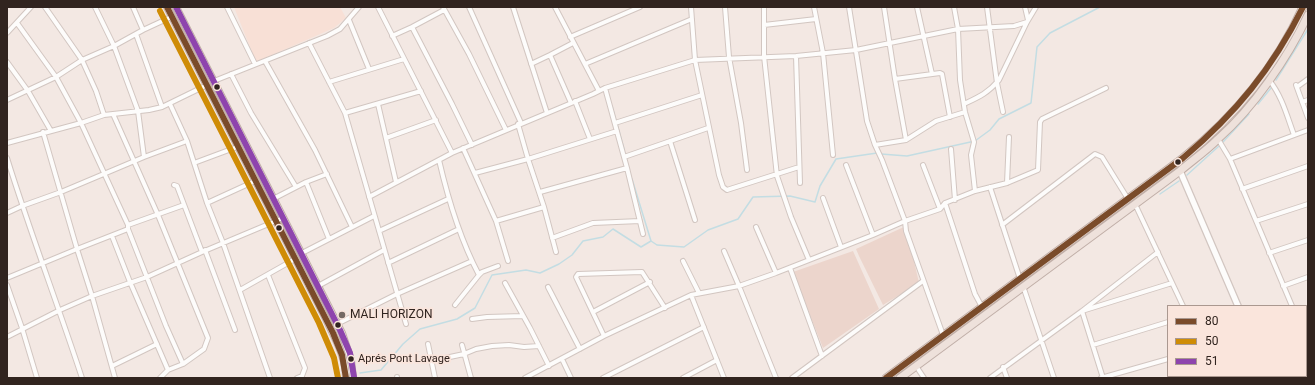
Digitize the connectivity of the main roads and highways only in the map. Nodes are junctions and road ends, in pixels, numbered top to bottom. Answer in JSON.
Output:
{"nodes":[{"id":1,"x":167,"y":7,"type":"edge"},
{"id":2,"x":176,"y":7,"type":"edge"},
{"id":3,"x":1303,"y":7,"type":"edge"},
{"id":4,"x":1308,"y":15,"type":"edge"},
{"id":5,"x":346,"y":378,"type":"edge"},
{"id":6,"x":353,"y":378,"type":"edge"},
{"id":7,"x":886,"y":378,"type":"edge"},
{"id":8,"x":900,"y":378,"type":"edge"}],
"edges":[{"from":1,"to":5,"type":"main road"},
{"from":2,"to":6,"type":"main road"},
{"from":3,"to":7,"type":"highway"},
{"from":4,"to":8,"type":"highway"}]}
